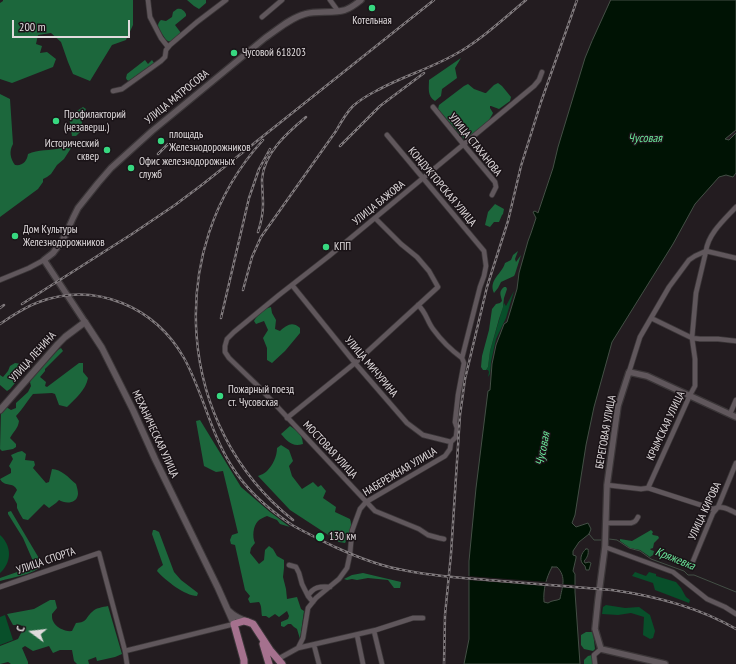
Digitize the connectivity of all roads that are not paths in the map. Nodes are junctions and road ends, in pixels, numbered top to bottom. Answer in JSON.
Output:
{"nodes":[{"id":1,"x":148,"y":0,"type":"edge"},
{"id":2,"x":226,"y":0,"type":"edge"},
{"id":3,"x":282,"y":0,"type":"edge"},
{"id":4,"x":330,"y":0,"type":"edge"},
{"id":5,"x":361,"y":0,"type":"edge"},
{"id":6,"x":338,"y":11,"type":"junction"},
{"id":7,"x":262,"y":17,"type":"dead end"},
{"id":8,"x":168,"y":47,"type":"junction"},
{"id":9,"x":542,"y":72,"type":"dead end"},
{"id":10,"x":113,"y":92,"type":"dead end"},
{"id":11,"x":433,"y":107,"type":"dead end"},
{"id":12,"x":387,"y":135,"type":"dead end"},
{"id":13,"x":464,"y":145,"type":"junction"},
{"id":14,"x":423,"y":179,"type":"junction"},
{"id":15,"x":492,"y":195,"type":"dead end"},
{"id":16,"x":736,"y":207,"type":"edge"},
{"id":17,"x":375,"y":218,"type":"junction"},
{"id":18,"x":484,"y":250,"type":"joint"},
{"id":19,"x":706,"y":252,"type":"junction"},
{"id":20,"x":736,"y":258,"type":"edge"},
{"id":21,"x":44,"y":260,"type":"junction"},
{"id":22,"x":0,"y":280,"type":"edge"},
{"id":23,"x":292,"y":284,"type":"junction"},
{"id":24,"x":418,"y":305,"type":"junction"},
{"id":25,"x":651,"y":318,"type":"junction"},
{"id":26,"x":85,"y":322,"type":"junction"},
{"id":27,"x":692,"y":338,"type":"junction"},
{"id":28,"x":736,"y":341,"type":"edge"},
{"id":29,"x":225,"y":345,"type":"joint"},
{"id":30,"x":462,"y":358,"type":"junction"},
{"id":31,"x":355,"y":363,"type":"junction"},
{"id":32,"x":630,"y":372,"type":"junction"},
{"id":33,"x":690,"y":395,"type":"junction"},
{"id":34,"x":736,"y":400,"type":"edge"},
{"id":35,"x":0,"y":410,"type":"edge"},
{"id":36,"x":733,"y":416,"type":"edge"},
{"id":37,"x":287,"y":418,"type":"junction"},
{"id":38,"x":451,"y":442,"type":"junction"},
{"id":39,"x":736,"y":463,"type":"edge"},
{"id":40,"x":607,"y":485,"type":"junction"},
{"id":41,"x":648,"y":488,"type":"junction"},
{"id":42,"x":366,"y":502,"type":"junction"},
{"id":43,"x":718,"y":507,"type":"junction"},
{"id":44,"x":736,"y":513,"type":"edge"},
{"id":45,"x":638,"y":517,"type":"dead end"},
{"id":46,"x":606,"y":523,"type":"junction"},
{"id":47,"x":444,"y":539,"type":"dead end"},
{"id":48,"x":606,"y":547,"type":"junction"},
{"id":49,"x":289,"y":565,"type":"dead end"},
{"id":50,"x":691,"y":566,"type":"dead end"},
{"id":51,"x":330,"y":586,"type":"junction"},
{"id":52,"x":0,"y":587,"type":"edge"},
{"id":53,"x":308,"y":596,"type":"junction"},
{"id":54,"x":313,"y":602,"type":"junction"},
{"id":55,"x":228,"y":611,"type":"junction"},
{"id":56,"x":736,"y":614,"type":"edge"},
{"id":57,"x":423,"y":618,"type":"dead end"},
{"id":58,"x":248,"y":622,"type":"junction"},
{"id":59,"x":234,"y":624,"type":"junction"},
{"id":60,"x":257,"y":630,"type":"junction"},
{"id":61,"x":374,"y":631,"type":"junction"},
{"id":62,"x":356,"y":635,"type":"junction"},
{"id":63,"x":314,"y":645,"type":"junction"},
{"id":64,"x":298,"y":648,"type":"junction"},
{"id":65,"x":601,"y":649,"type":"junction"},
{"id":66,"x":125,"y":651,"type":"junction"},
{"id":67,"x":280,"y":662,"type":"edge"},
{"id":68,"x":127,"y":664,"type":"edge"},
{"id":69,"x":244,"y":664,"type":"edge"},
{"id":70,"x":269,"y":664,"type":"edge"},
{"id":71,"x":319,"y":664,"type":"edge"},
{"id":72,"x":363,"y":664,"type":"edge"},
{"id":73,"x":382,"y":664,"type":"edge"},
{"id":74,"x":594,"y":664,"type":"edge"},
{"id":75,"x":665,"y":664,"type":"edge"}],
"edges":[{"from":1,"to":8,"type":"street"},
{"from":2,"to":8,"type":"street"},
{"from":3,"to":7,"type":"street"},
{"from":4,"to":6,"type":"street"},
{"from":5,"to":6,"type":"street","name":"УЛИЦА МАТРОСОВА"},
{"from":6,"to":21,"type":"street","name":"УЛИЦА МАТРОСОВА"},
{"from":8,"to":10,"type":"street"},
{"from":9,"to":13,"type":"street","name":"УЛИЦА БАЖОВА"},
{"from":11,"to":13,"type":"street","name":"УЛИЦА СТАХАНОВА"},
{"from":12,"to":14,"type":"street","name":"КОНДУКТОРСКАЯ УЛИЦА"},
{"from":13,"to":14,"type":"street","name":"УЛИЦА БАЖОВА"},
{"from":13,"to":15,"type":"street","name":"УЛИЦА СТАХАНОВА"},
{"from":14,"to":17,"type":"street","name":"УЛИЦА БАЖОВА"},
{"from":14,"to":18,"type":"street","name":"КОНДУКТОРСКАЯ УЛИЦА"},
{"from":16,"to":19,"type":"street"},
{"from":17,"to":23,"type":"street","name":"УЛИЦА БАЖОВА"},
{"from":17,"to":24,"type":"street"},
{"from":18,"to":30,"type":"street","name":"НАБЕРЕЖНАЯ УЛИЦА"},
{"from":19,"to":20,"type":"street"},
{"from":19,"to":25,"type":"street","name":"БЕРЕГОВАЯ УЛИЦА"},
{"from":19,"to":27,"type":"street","name":"КРЫМСКАЯ УЛИЦА"},
{"from":21,"to":22,"type":"street"},
{"from":21,"to":26,"type":"street","name":"МЕХАНИЧЕСКАЯ УЛИЦА"},
{"from":23,"to":29,"type":"street","name":"УЛИЦА БАЖОВА"},
{"from":23,"to":31,"type":"street","name":"УЛИЦА МИЧУРИНА"},
{"from":24,"to":30,"type":"street"},
{"from":24,"to":31,"type":"street"},
{"from":25,"to":27,"type":"street"},
{"from":25,"to":32,"type":"street","name":"БЕРЕГОВАЯ УЛИЦА"},
{"from":26,"to":35,"type":"main road","name":"УЛИЦА ЛЕНИНА"},
{"from":26,"to":55,"type":"main road","name":"МЕХАНИЧЕСКАЯ УЛИЦА"},
{"from":27,"to":28,"type":"street"},
{"from":27,"to":33,"type":"street","name":"КРЫМСКАЯ УЛИЦА"},
{"from":29,"to":37,"type":"street","name":"МОСТОВАЯ УЛИЦА"},
{"from":30,"to":38,"type":"street","name":"НАБЕРЕЖНАЯ УЛИЦА"},
{"from":31,"to":37,"type":"street"},
{"from":31,"to":38,"type":"street","name":"УЛИЦА МИЧУРИНА"},
{"from":32,"to":33,"type":"street"},
{"from":32,"to":40,"type":"street","name":"БЕРЕГОВАЯ УЛИЦА"},
{"from":33,"to":36,"type":"street"},
{"from":33,"to":41,"type":"street","name":"КРЫМСКАЯ УЛИЦА"},
{"from":34,"to":36,"type":"street"},
{"from":37,"to":42,"type":"street","name":"МОСТОВАЯ УЛИЦА"},
{"from":38,"to":42,"type":"street","name":"НАБЕРЕЖНАЯ УЛИЦА"},
{"from":39,"to":43,"type":"street","name":"УЛИЦА КИРОВА"},
{"from":40,"to":41,"type":"street"},
{"from":40,"to":46,"type":"street","name":"БЕРЕГОВАЯ УЛИЦА"},
{"from":41,"to":43,"type":"street"},
{"from":42,"to":47,"type":"street","name":"МОСТОВАЯ УЛИЦА"},
{"from":42,"to":51,"type":"street","name":"НАБЕРЕЖНАЯ УЛИЦА"},
{"from":43,"to":44,"type":"street"},
{"from":43,"to":50,"type":"street","name":"УЛИЦА КИРОВА"},
{"from":45,"to":46,"type":"street"},
{"from":46,"to":48,"type":"street","name":"БЕРЕГОВАЯ УЛИЦА"},
{"from":48,"to":56,"type":"street"},
{"from":48,"to":65,"type":"street","name":"БЕРЕГОВАЯ УЛИЦА"},
{"from":49,"to":53,"type":"street"},
{"from":51,"to":53,"type":"street"},
{"from":51,"to":54,"type":"street","name":"НАБЕРЕЖНАЯ УЛИЦА"},
{"from":52,"to":66,"type":"street","name":"УЛИЦА СПОРТА"},
{"from":53,"to":54,"type":"street"},
{"from":54,"to":64,"type":"street","name":"НАБЕРЕЖНАЯ УЛИЦА"},
{"from":55,"to":58,"type":"main road"},
{"from":55,"to":59,"type":"main road","name":"МЕХАНИЧЕСКАЯ УЛИЦА"},
{"from":57,"to":61,"type":"street"},
{"from":58,"to":59,"type":"main road"},
{"from":58,"to":60,"type":"main road"},
{"from":59,"to":66,"type":"street"},
{"from":59,"to":69,"type":"main road"},
{"from":60,"to":67,"type":"main road"},
{"from":60,"to":70,"type":"main road"},
{"from":61,"to":62,"type":"street"},
{"from":61,"to":73,"type":"street"},
{"from":62,"to":63,"type":"street"},
{"from":62,"to":72,"type":"street"},
{"from":63,"to":64,"type":"street"},
{"from":63,"to":71,"type":"street"},
{"from":64,"to":67,"type":"street"},
{"from":65,"to":74,"type":"street"},
{"from":65,"to":75,"type":"street"},
{"from":66,"to":68,"type":"street"}]}
